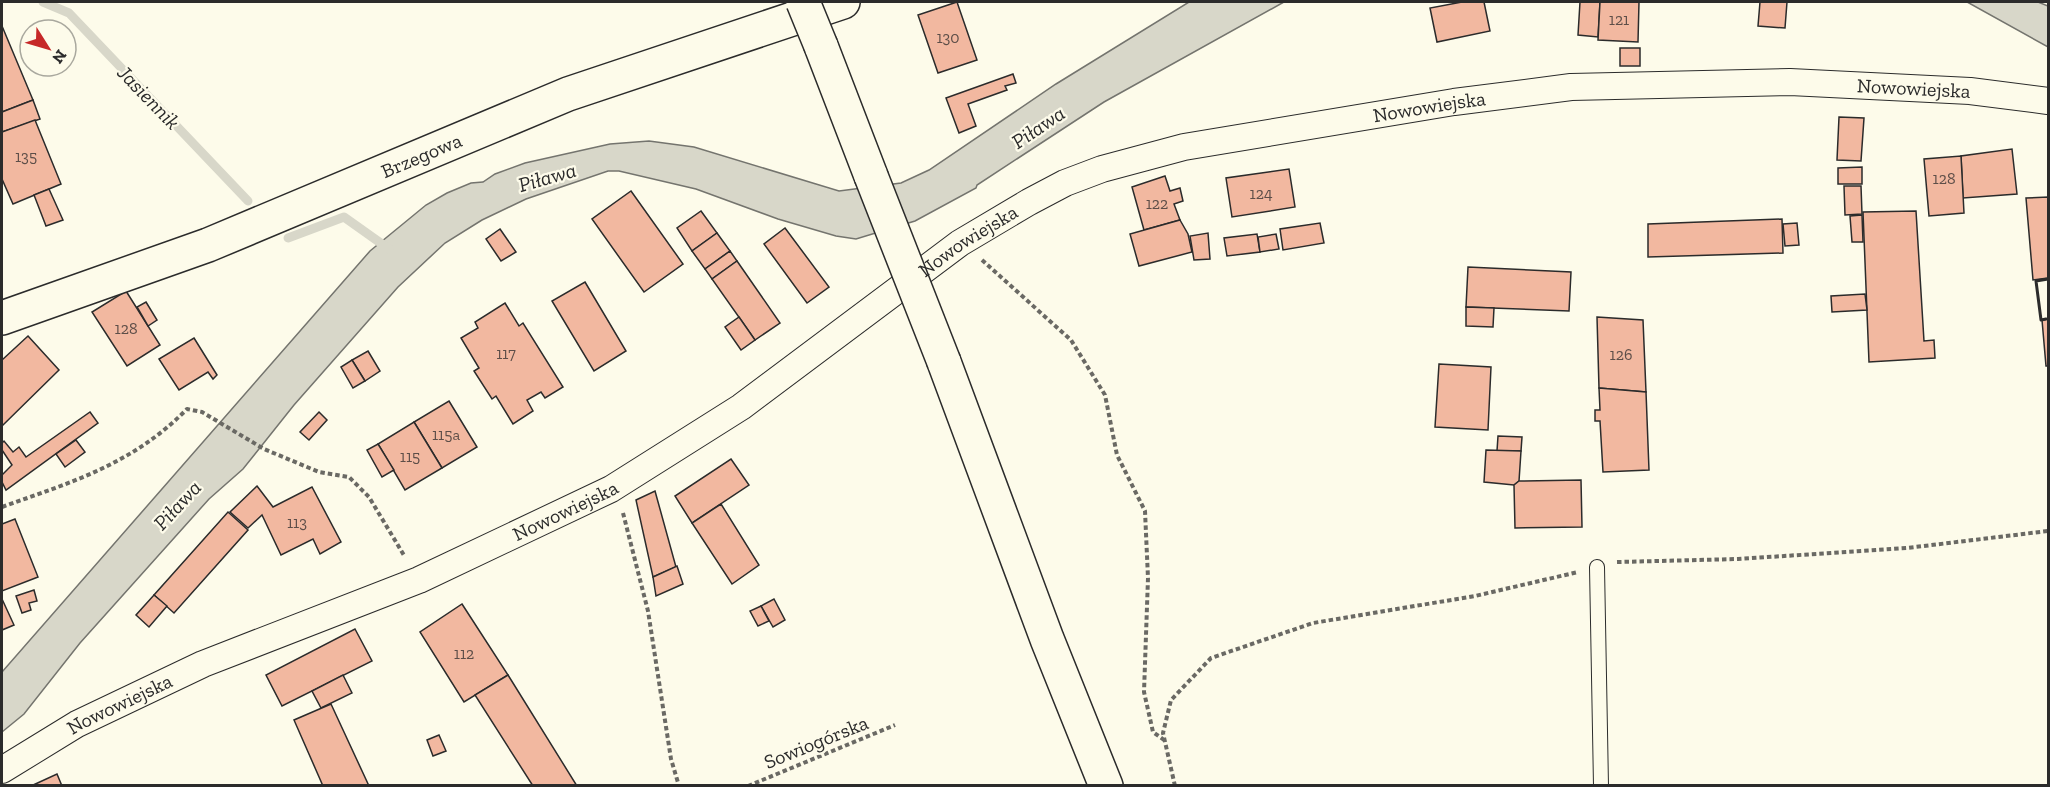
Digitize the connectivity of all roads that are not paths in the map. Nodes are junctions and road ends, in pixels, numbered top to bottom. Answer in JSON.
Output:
{"nodes":[{"id":1,"x":803,"y":2,"type":"edge"},
{"id":2,"x":843,"y":2,"type":"edge"},
{"id":3,"x":2049,"y":101,"type":"edge"},
{"id":4,"x":2,"y":318,"type":"edge"},
{"id":5,"x":1597,"y":567,"type":"road end"},
{"id":6,"x":2,"y":770,"type":"edge"},
{"id":7,"x":1106,"y":786,"type":"edge"},
{"id":8,"x":1600,"y":786,"type":"edge"}],
"edges":[{"from":1,"to":7,"type":"street","bridge":true},
{"from":2,"to":4,"type":"street","name":"Brzegowa"},
{"from":3,"to":6,"type":"street","name":"Nowowiejska"},
{"from":5,"to":8,"type":"lane"}]}
